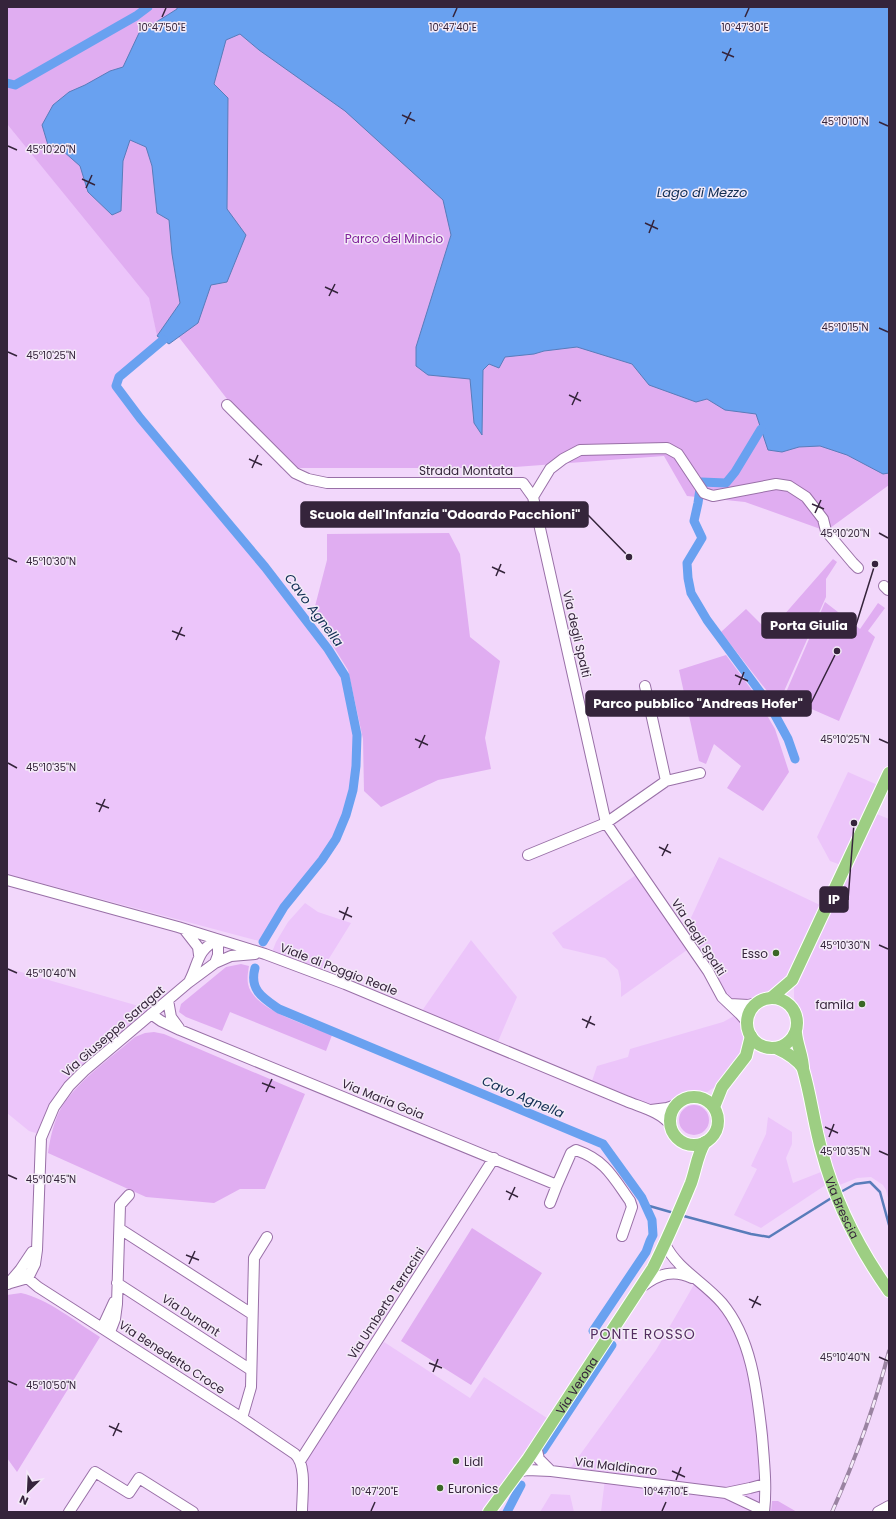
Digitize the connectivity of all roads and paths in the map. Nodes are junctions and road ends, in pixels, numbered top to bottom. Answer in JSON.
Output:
{"nodes":[{"id":1,"x":227,"y":405,"type":"dead end"},
{"id":2,"x":533,"y":496,"type":"junction"},
{"id":3,"x":858,"y":568,"type":"dead end"},
{"id":4,"x":645,"y":686,"type":"dead end"},
{"id":5,"x":700,"y":772,"type":"dead end"},
{"id":6,"x":889,"y":773,"type":"edge"},
{"id":7,"x":666,"y":781,"type":"junction"},
{"id":8,"x":606,"y":823,"type":"junction"},
{"id":9,"x":528,"y":855,"type":"dead end"},
{"id":10,"x":7,"y":880,"type":"edge"},
{"id":11,"x":184,"y":929,"type":"junction"},
{"id":12,"x":218,"y":940,"type":"junction"},
{"id":13,"x":265,"y":954,"type":"junction"},
{"id":14,"x":199,"y":955,"type":"junction"},
{"id":15,"x":215,"y":963,"type":"junction"},
{"id":16,"x":792,"y":980,"type":"junction"},
{"id":17,"x":188,"y":983,"type":"junction"},
{"id":18,"x":771,"y":998,"type":"junction"},
{"id":19,"x":168,"y":1000,"type":"junction"},
{"id":20,"x":757,"y":1003,"type":"junction"},
{"id":21,"x":730,"y":1004,"type":"junction"},
{"id":22,"x":794,"y":1009,"type":"junction"},
{"id":23,"x":151,"y":1014,"type":"junction"},
{"id":24,"x":747,"y":1022,"type":"junction"},
{"id":25,"x":180,"y":1030,"type":"junction"},
{"id":26,"x":796,"y":1033,"type":"junction"},
{"id":27,"x":751,"y":1036,"type":"junction"},
{"id":28,"x":770,"y":1047,"type":"junction"},
{"id":29,"x":746,"y":1056,"type":"junction"},
{"id":30,"x":803,"y":1069,"type":"junction"},
{"id":31,"x":722,"y":1087,"type":"junction"},
{"id":32,"x":702,"y":1098,"type":"junction"},
{"id":33,"x":676,"y":1105,"type":"junction"},
{"id":34,"x":714,"y":1106,"type":"junction"},
{"id":35,"x":651,"y":1110,"type":"junction"},
{"id":36,"x":671,"y":1125,"type":"junction"},
{"id":37,"x":705,"y":1142,"type":"junction"},
{"id":38,"x":684,"y":1143,"type":"junction"},
{"id":39,"x":494,"y":1158,"type":"junction"},
{"id":40,"x":695,"y":1166,"type":"junction"},
{"id":41,"x":557,"y":1185,"type":"junction"},
{"id":42,"x":129,"y":1195,"type":"dead end"},
{"id":43,"x":550,"y":1203,"type":"dead end"},
{"id":44,"x":120,"y":1229,"type":"junction"},
{"id":45,"x":622,"y":1236,"type":"dead end"},
{"id":46,"x":267,"y":1237,"type":"dead end"},
{"id":47,"x":37,"y":1243,"type":"junction"},
{"id":48,"x":664,"y":1247,"type":"junction"},
{"id":49,"x":32,"y":1252,"type":"junction"},
{"id":50,"x":28,"y":1278,"type":"junction"},
{"id":51,"x":692,"y":1278,"type":"junction"},
{"id":52,"x":117,"y":1283,"type":"junction"},
{"id":53,"x":8,"y":1284,"type":"edge"},
{"id":54,"x":642,"y":1287,"type":"junction"},
{"id":55,"x":889,"y":1291,"type":"edge"},
{"id":56,"x":252,"y":1314,"type":"junction"},
{"id":57,"x":106,"y":1330,"type":"junction"},
{"id":58,"x":251,"y":1370,"type":"junction"},
{"id":59,"x":242,"y":1418,"type":"junction"},
{"id":60,"x":536,"y":1446,"type":"junction"},
{"id":61,"x":300,"y":1462,"type":"junction"},
{"id":62,"x":551,"y":1471,"type":"junction"},
{"id":63,"x":518,"y":1472,"type":"junction"},
{"id":64,"x":765,"y":1484,"type":"junction"},
{"id":65,"x":726,"y":1493,"type":"junction"},
{"id":66,"x":889,"y":1506,"type":"edge"},
{"id":67,"x":190,"y":1511,"type":"edge"},
{"id":68,"x":69,"y":1512,"type":"edge"},
{"id":69,"x":302,"y":1512,"type":"edge"},
{"id":70,"x":490,"y":1512,"type":"edge"},
{"id":71,"x":764,"y":1512,"type":"edge"},
{"id":72,"x":878,"y":1512,"type":"edge"}],
"edges":[{"from":1,"to":2,"type":"street","name":"Strada Montata"},
{"from":2,"to":3,"type":"street"},
{"from":2,"to":8,"type":"street","name":"Via degli Spalti"},
{"from":4,"to":7,"type":"street"},
{"from":5,"to":7,"type":"street"},
{"from":6,"to":16,"type":"main road"},
{"from":7,"to":8,"type":"street"},
{"from":8,"to":9,"type":"street"},
{"from":8,"to":21,"type":"street","name":"Via degli Spalti"},
{"from":10,"to":11,"type":"street","name":"Viale di Poggio Reale"},
{"from":11,"to":12,"type":"street","name":"Viale di Poggio Reale"},
{"from":11,"to":14,"type":"street"},
{"from":12,"to":13,"type":"street","name":"Viale di Poggio Reale"},
{"from":12,"to":14,"type":"street","name":"Via Giuseppe Saragat"},
{"from":12,"to":15,"type":"street"},
{"from":13,"to":15,"type":"street","name":"Via Giuseppe Saragat"},
{"from":13,"to":35,"type":"street","name":"Viale di Poggio Reale"},
{"from":14,"to":17,"type":"street","name":"Via Giuseppe Saragat"},
{"from":15,"to":17,"type":"street","name":"Via Giuseppe Saragat"},
{"from":16,"to":18,"type":"main road"},
{"from":16,"to":22,"type":"main road"},
{"from":17,"to":19,"type":"street","name":"Via Giuseppe Saragat"},
{"from":18,"to":20,"type":"main road"},
{"from":18,"to":22,"type":"main road"},
{"from":19,"to":23,"type":"street","name":"Via Giuseppe Saragat"},
{"from":19,"to":25,"type":"street"},
{"from":20,"to":21,"type":"street"},
{"from":20,"to":24,"type":"main road"},
{"from":21,"to":24,"type":"street","name":"Via degli Spalti"},
{"from":22,"to":26,"type":"main road"},
{"from":23,"to":25,"type":"street","name":"Via Maria Goia"},
{"from":23,"to":47,"type":"street","name":"Via Giuseppe Saragat"},
{"from":24,"to":27,"type":"main road"},
{"from":25,"to":39,"type":"street","name":"Via Maria Goia"},
{"from":26,"to":28,"type":"main road"},
{"from":26,"to":30,"type":"main road","name":"Via Brescia"},
{"from":27,"to":28,"type":"main road"},
{"from":27,"to":29,"type":"main road"},
{"from":28,"to":29,"type":"main road"},
{"from":28,"to":30,"type":"main road"},
{"from":29,"to":31,"type":"main road"},
{"from":30,"to":55,"type":"main road","name":"Via Brescia"},
{"from":31,"to":32,"type":"main road"},
{"from":31,"to":34,"type":"main road"},
{"from":32,"to":33,"type":"main road"},
{"from":32,"to":34,"type":"main road"},
{"from":33,"to":35,"type":"street","name":"Viale di Poggio Reale"},
{"from":33,"to":36,"type":"main road"},
{"from":34,"to":37,"type":"main road"},
{"from":35,"to":36,"type":"street","name":"Viale di Poggio Reale"},
{"from":36,"to":38,"type":"main road"},
{"from":37,"to":38,"type":"main road"},
{"from":37,"to":40,"type":"main road","name":"Via Verona"},
{"from":38,"to":40,"type":"main road"},
{"from":39,"to":41,"type":"street","name":"Via Maria Goia"},
{"from":39,"to":61,"type":"street","name":"Via Umberto Terracini"},
{"from":40,"to":48,"type":"main road","name":"Via Verona"},
{"from":41,"to":43,"type":"street"},
{"from":41,"to":45,"type":"street"},
{"from":42,"to":44,"type":"street"},
{"from":44,"to":52,"type":"street"},
{"from":44,"to":56,"type":"street"},
{"from":46,"to":56,"type":"street"},
{"from":47,"to":49,"type":"street","name":"Via Giuseppe Saragat"},
{"from":47,"to":50,"type":"street","name":"Via Giuseppe Saragat"},
{"from":48,"to":51,"type":"street"},
{"from":48,"to":54,"type":"main road","name":"Via Verona"},
{"from":49,"to":50,"type":"street","name":"Via Giuseppe Saragat"},
{"from":49,"to":53,"type":"street","name":"Via Giuseppe Saragat"},
{"from":50,"to":53,"type":"street","name":"Via Giuseppe Saragat"},
{"from":50,"to":57,"type":"street","name":"Via Benedetto Croce"},
{"from":51,"to":54,"type":"street"},
{"from":51,"to":64,"type":"street"},
{"from":52,"to":57,"type":"street"},
{"from":52,"to":58,"type":"street","name":"Via Dunant"},
{"from":54,"to":60,"type":"main road","name":"Via Verona"},
{"from":56,"to":58,"type":"street"},
{"from":57,"to":59,"type":"street","name":"Via Benedetto Croce"},
{"from":58,"to":59,"type":"street"},
{"from":59,"to":61,"type":"street","name":"Via Benedetto Croce"},
{"from":60,"to":62,"type":"street"},
{"from":60,"to":63,"type":"main road","name":"Via Verona"},
{"from":61,"to":69,"type":"street"},
{"from":62,"to":63,"type":"street","name":"Via Maldinaro"},
{"from":62,"to":65,"type":"street","name":"Via Maldinaro"},
{"from":63,"to":70,"type":"main road","name":"Via Verona"},
{"from":64,"to":65,"type":"street","name":"Via Maldinaro"},
{"from":64,"to":71,"type":"street"},
{"from":65,"to":71,"type":"street","name":"Via Maldinaro"},
{"from":66,"to":72,"type":"street"},
{"from":67,"to":68,"type":"street"}]}
